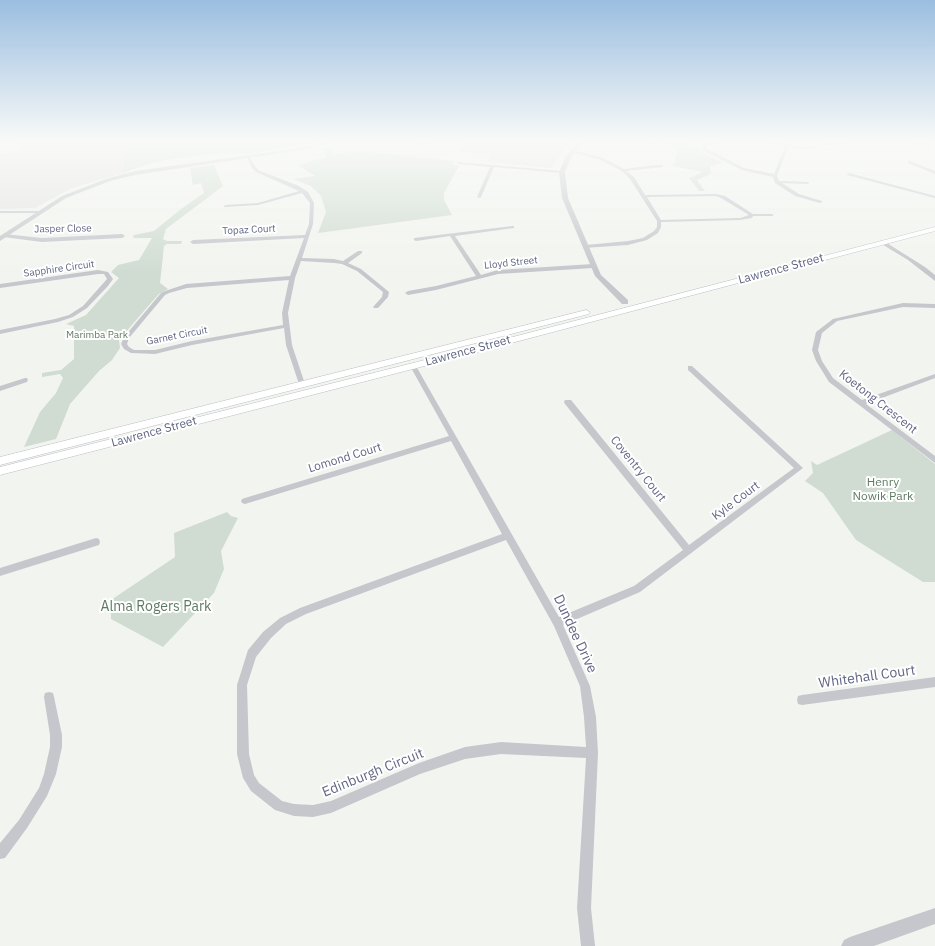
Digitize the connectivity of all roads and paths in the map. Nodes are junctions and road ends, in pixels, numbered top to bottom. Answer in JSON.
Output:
{"nodes":[{"id":1,"x":96,"y":185,"type":"edge"},
{"id":2,"x":292,"y":185,"type":"edge"},
{"id":3,"x":485,"y":185,"type":"edge"},
{"id":4,"x":564,"y":185,"type":"edge"},
{"id":5,"x":637,"y":185,"type":"edge"},
{"id":6,"x":782,"y":185,"type":"edge"},
{"id":7,"x":891,"y":185,"type":"edge"},
{"id":8,"x":303,"y":191,"type":"junction"},
{"id":9,"x":644,"y":196,"type":"junction"},
{"id":10,"x":479,"y":197,"type":"dead end"},
{"id":11,"x":935,"y":197,"type":"edge"},
{"id":12,"x":820,"y":202,"type":"dead end"},
{"id":13,"x":226,"y":206,"type":"dead end"},
{"id":14,"x":0,"y":212,"type":"edge"},
{"id":15,"x":42,"y":212,"type":"junction"},
{"id":16,"x":752,"y":215,"type":"junction"},
{"id":17,"x":772,"y":215,"type":"dead end"},
{"id":18,"x":659,"y":221,"type":"junction"},
{"id":19,"x":935,"y":222,"type":"edge"},
{"id":20,"x":512,"y":227,"type":"dead end"},
{"id":21,"x":935,"y":229,"type":"edge"},
{"id":22,"x":452,"y":235,"type":"junction"},
{"id":23,"x":122,"y":236,"type":"dead end"},
{"id":24,"x":307,"y":236,"type":"junction"},
{"id":25,"x":3,"y":237,"type":"edge"},
{"id":26,"x":416,"y":238,"type":"dead end"},
{"id":27,"x":874,"y":238,"type":"junction"},
{"id":28,"x":192,"y":242,"type":"dead end"},
{"id":29,"x":882,"y":242,"type":"junction"},
{"id":30,"x":586,"y":247,"type":"junction"},
{"id":31,"x":360,"y":252,"type":"dead end"},
{"id":32,"x":299,"y":259,"type":"junction"},
{"id":33,"x":344,"y":263,"type":"junction"},
{"id":34,"x":593,"y":266,"type":"junction"},
{"id":35,"x":479,"y":276,"type":"junction"},
{"id":36,"x":292,"y":278,"type":"junction"},
{"id":37,"x":935,"y":278,"type":"edge"},
{"id":38,"x":0,"y":286,"type":"edge"},
{"id":39,"x":408,"y":292,"type":"dead end"},
{"id":40,"x":632,"y":302,"type":"junction"},
{"id":41,"x":935,"y":306,"type":"edge"},
{"id":42,"x":376,"y":307,"type":"dead end"},
{"id":43,"x":286,"y":326,"type":"junction"},
{"id":44,"x":0,"y":332,"type":"edge"},
{"id":45,"x":411,"y":362,"type":"junction"},
{"id":46,"x":690,"y":368,"type":"dead end"},
{"id":47,"x":934,"y":376,"type":"edge"},
{"id":48,"x":25,"y":380,"type":"dead end"},
{"id":49,"x":303,"y":388,"type":"junction"},
{"id":50,"x":0,"y":389,"type":"edge"},
{"id":51,"x":568,"y":402,"type":"dead end"},
{"id":52,"x":860,"y":403,"type":"junction"},
{"id":53,"x":452,"y":438,"type":"junction"},
{"id":54,"x":935,"y":460,"type":"edge"},
{"id":55,"x":0,"y":461,"type":"edge"},
{"id":56,"x":0,"y":471,"type":"edge"},
{"id":57,"x":245,"y":501,"type":"dead end"},
{"id":58,"x":507,"y":536,"type":"junction"},
{"id":59,"x":96,"y":542,"type":"dead end"},
{"id":60,"x":689,"y":551,"type":"junction"},
{"id":61,"x":0,"y":572,"type":"edge"},
{"id":62,"x":557,"y":622,"type":"junction"},
{"id":63,"x":935,"y":682,"type":"edge"},
{"id":64,"x":49,"y":697,"type":"dead end"},
{"id":65,"x":802,"y":700,"type":"dead end"},
{"id":66,"x":592,"y":753,"type":"junction"},
{"id":67,"x":0,"y":853,"type":"edge"},
{"id":68,"x":935,"y":916,"type":"edge"},
{"id":69,"x":588,"y":946,"type":"edge"},
{"id":70,"x":850,"y":946,"type":"edge"}],
"edges":[{"from":1,"to":15,"type":"street"},
{"from":2,"to":8,"type":"street"},
{"from":3,"to":10,"type":"street"},
{"from":4,"to":30,"type":"street"},
{"from":5,"to":9,"type":"street"},
{"from":6,"to":12,"type":"street"},
{"from":7,"to":11,"type":"street"},
{"from":8,"to":13,"type":"street"},
{"from":8,"to":24,"type":"street"},
{"from":9,"to":16,"type":"street"},
{"from":9,"to":18,"type":"street"},
{"from":14,"to":15,"type":"street"},
{"from":15,"to":25,"type":"street"},
{"from":16,"to":17,"type":"street"},
{"from":16,"to":18,"type":"street"},
{"from":18,"to":30,"type":"street"},
{"from":19,"to":27,"type":"main road","name":"Lawrence Street"},
{"from":20,"to":22,"type":"street"},
{"from":21,"to":29,"type":"main road","name":"Lawrence Street"},
{"from":22,"to":26,"type":"street"},
{"from":22,"to":35,"type":"street"},
{"from":23,"to":25,"type":"street","name":"Jasper Close"},
{"from":24,"to":28,"type":"street","name":"Topaz Court"},
{"from":24,"to":32,"type":"street"},
{"from":27,"to":29,"type":"main road"},
{"from":27,"to":40,"type":"main road","name":"Lawrence Street"},
{"from":29,"to":37,"type":"street"},
{"from":29,"to":40,"type":"main road","name":"Lawrence Street"},
{"from":30,"to":34,"type":"street"},
{"from":31,"to":33,"type":"street"},
{"from":32,"to":33,"type":"street"},
{"from":32,"to":36,"type":"street"},
{"from":33,"to":42,"type":"street"},
{"from":34,"to":35,"type":"street","name":"Lloyd Street"},
{"from":34,"to":40,"type":"street"},
{"from":35,"to":39,"type":"street","name":"Lloyd Street"},
{"from":36,"to":43,"type":"street"},
{"from":36,"to":43,"type":"street","name":"Garnet Circuit"},
{"from":38,"to":44,"type":"street","name":"Sapphire Circuit"},
{"from":40,"to":45,"type":"main road","name":"Lawrence Street"},
{"from":41,"to":52,"type":"street","name":"Koetong Crescent"},
{"from":43,"to":49,"type":"street"},
{"from":45,"to":49,"type":"main road","name":"Lawrence Street"},
{"from":45,"to":53,"type":"street","name":"Dundee Drive"},
{"from":46,"to":60,"type":"street","name":"Kyle Court"},
{"from":47,"to":52,"type":"street"},
{"from":48,"to":50,"type":"street"},
{"from":49,"to":55,"type":"main road","name":"Lawrence Street"},
{"from":49,"to":56,"type":"main road","name":"Lawrence Street"},
{"from":51,"to":60,"type":"street","name":"Coventry Court"},
{"from":52,"to":54,"type":"street","name":"Koetong Crescent"},
{"from":53,"to":57,"type":"street","name":"Lomond Court"},
{"from":53,"to":58,"type":"street","name":"Dundee Drive"},
{"from":58,"to":62,"type":"street","name":"Dundee Drive"},
{"from":58,"to":66,"type":"street","name":"Edinburgh Circuit"},
{"from":59,"to":61,"type":"street"},
{"from":60,"to":62,"type":"street","name":"Kyle Court"},
{"from":62,"to":66,"type":"street","name":"Dundee Drive"},
{"from":63,"to":65,"type":"street","name":"Whitehall Court"},
{"from":64,"to":67,"type":"street"},
{"from":66,"to":69,"type":"street","name":"Dundee Drive"},
{"from":68,"to":70,"type":"street"}]}
